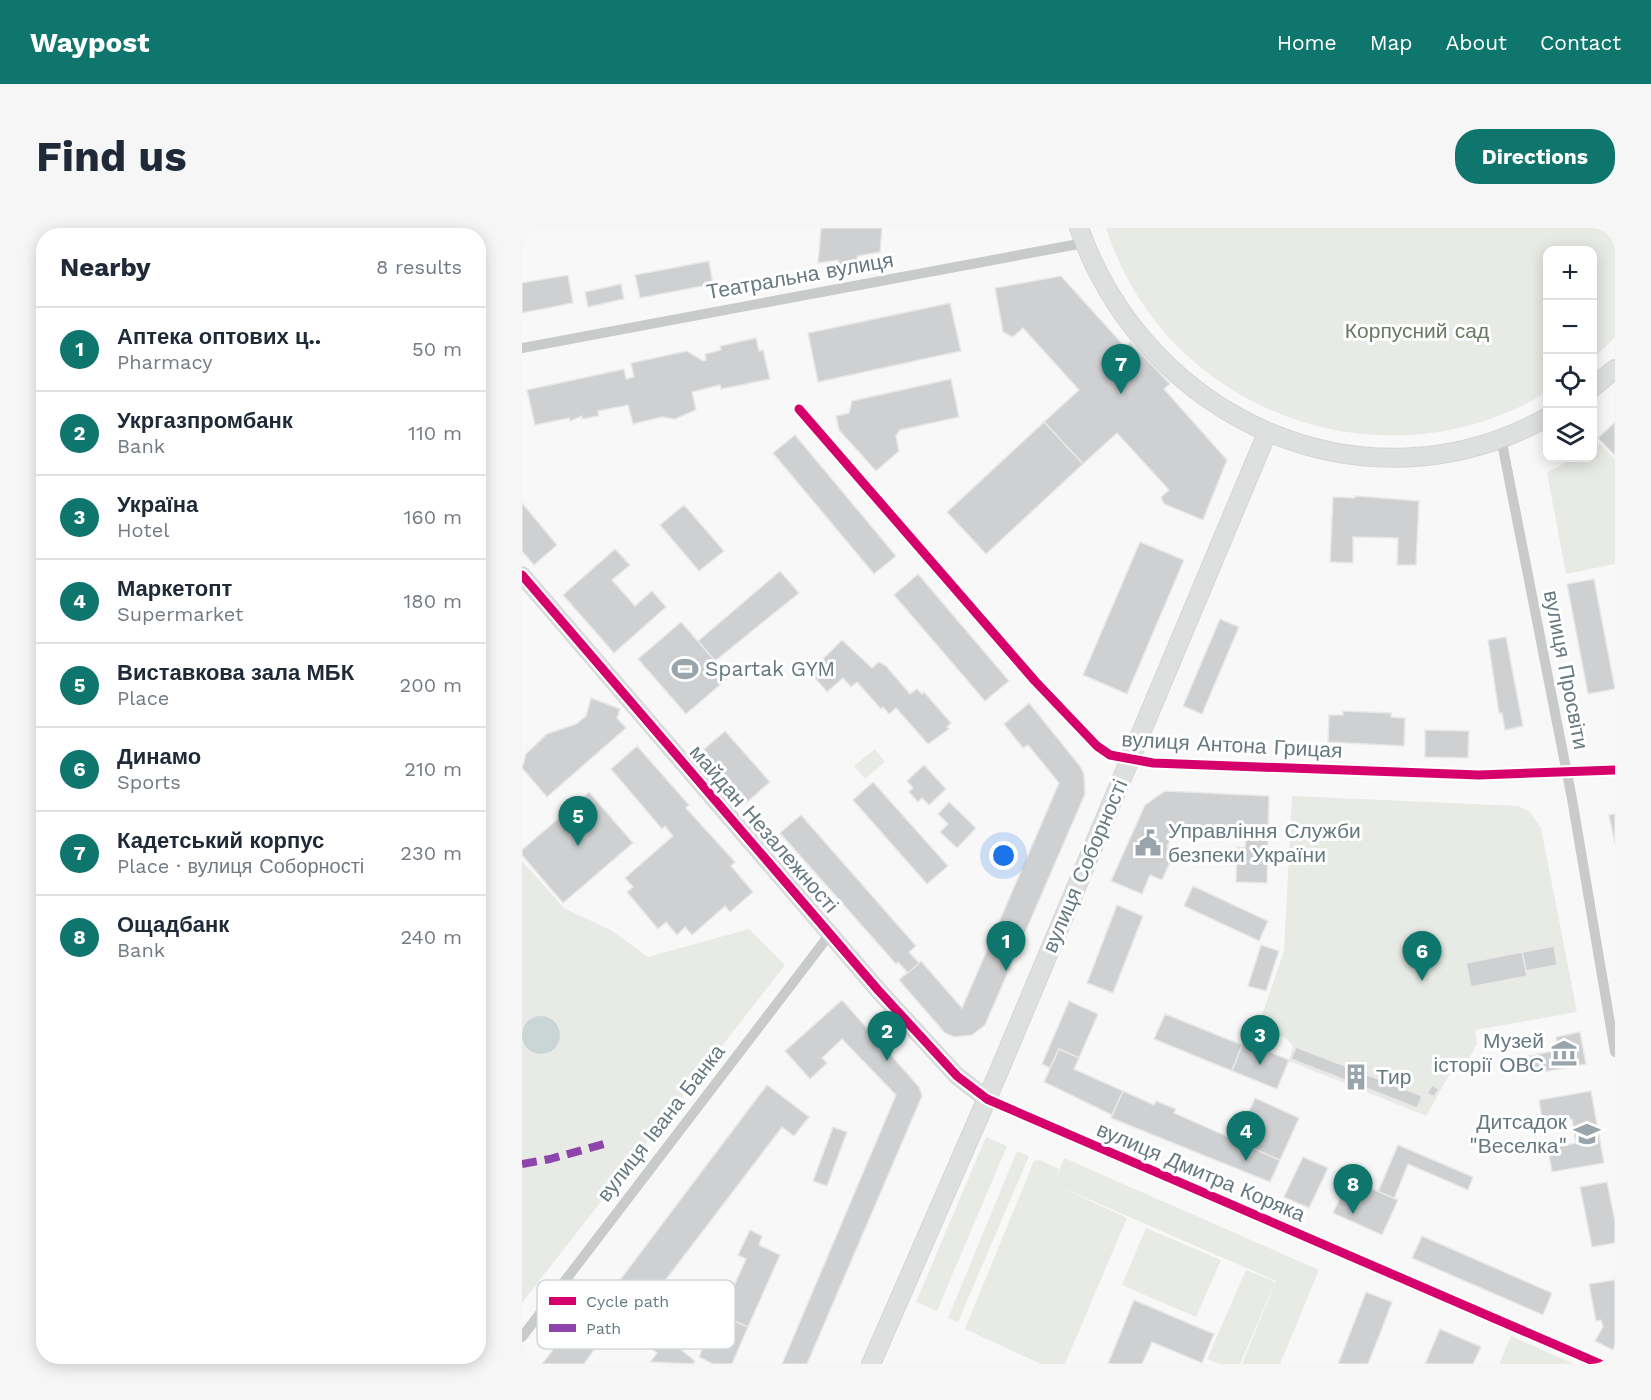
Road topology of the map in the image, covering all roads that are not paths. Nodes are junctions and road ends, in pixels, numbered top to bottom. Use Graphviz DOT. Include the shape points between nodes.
graph roads {
  1 [pos="1082,236"];
  2 [pos="522,348"];
  3 [pos="1615,369"];
  4 [pos="1597,385"];
  5 [pos="799,409"];
  6 [pos="1543,419"];
  7 [pos="1268,433"];
  8 [pos="1501,438"];
  9 [pos="522,575"];
  10 [pos="1130,760"];
  11 [pos="1615,770"];
  12 [pos="1566,772"];
  13 [pos="830,934"];
  14 [pos="1615,1052"];
  15 [pos="987,1099"];
  16 [pos="566,1280"];
  17 [pos="537,1317"];
  18 [pos="522,1337"];
  19 [pos="871,1364"];
  20 [pos="1600,1364"];
  1 -- 2 [label="street, Театральна вулиця"];
  1 -- 7 [label="main road" via="1119,311 1153,354 1214,405"];
  3 -- 4 [label="main road"];
  5 -- 10 [label="street, вулиця Антона Грицая" via="1035,681 1097,746 1110,755"];
  6 -- 8 [label="main road"];
  7 -- 8 [label="main road" via="1324,450 1388,457 1446,453"];
  7 -- 10 [label="main road, вулиця Соборності"];
  8 -- 12 [label="street, вулиця Просвіти"];
  9 -- 13 [label="street, майдан Незалежності"];
  10 -- 12 [label="street, вулиця Антона Грицая" via="1479,775"];
  10 -- 15 [label="main road, вулиця Соборності"];
  11 -- 12 [label="street, вулиця Антона Грицая"];
  12 -- 14 [label="street, вулиця Просвіти"];
  13 -- 15 [label="street, майдан Незалежності" via="957,1076"];
  13 -- 16 [label="street, вулиця Івана Банка"];
  15 -- 19 [label="main road, вулиця Соборності"];
  15 -- 20 [label="street, вулиця Дмитра Коряка"];
  17 -- 18 [label="street, вулиця Івана Банка"];
}
